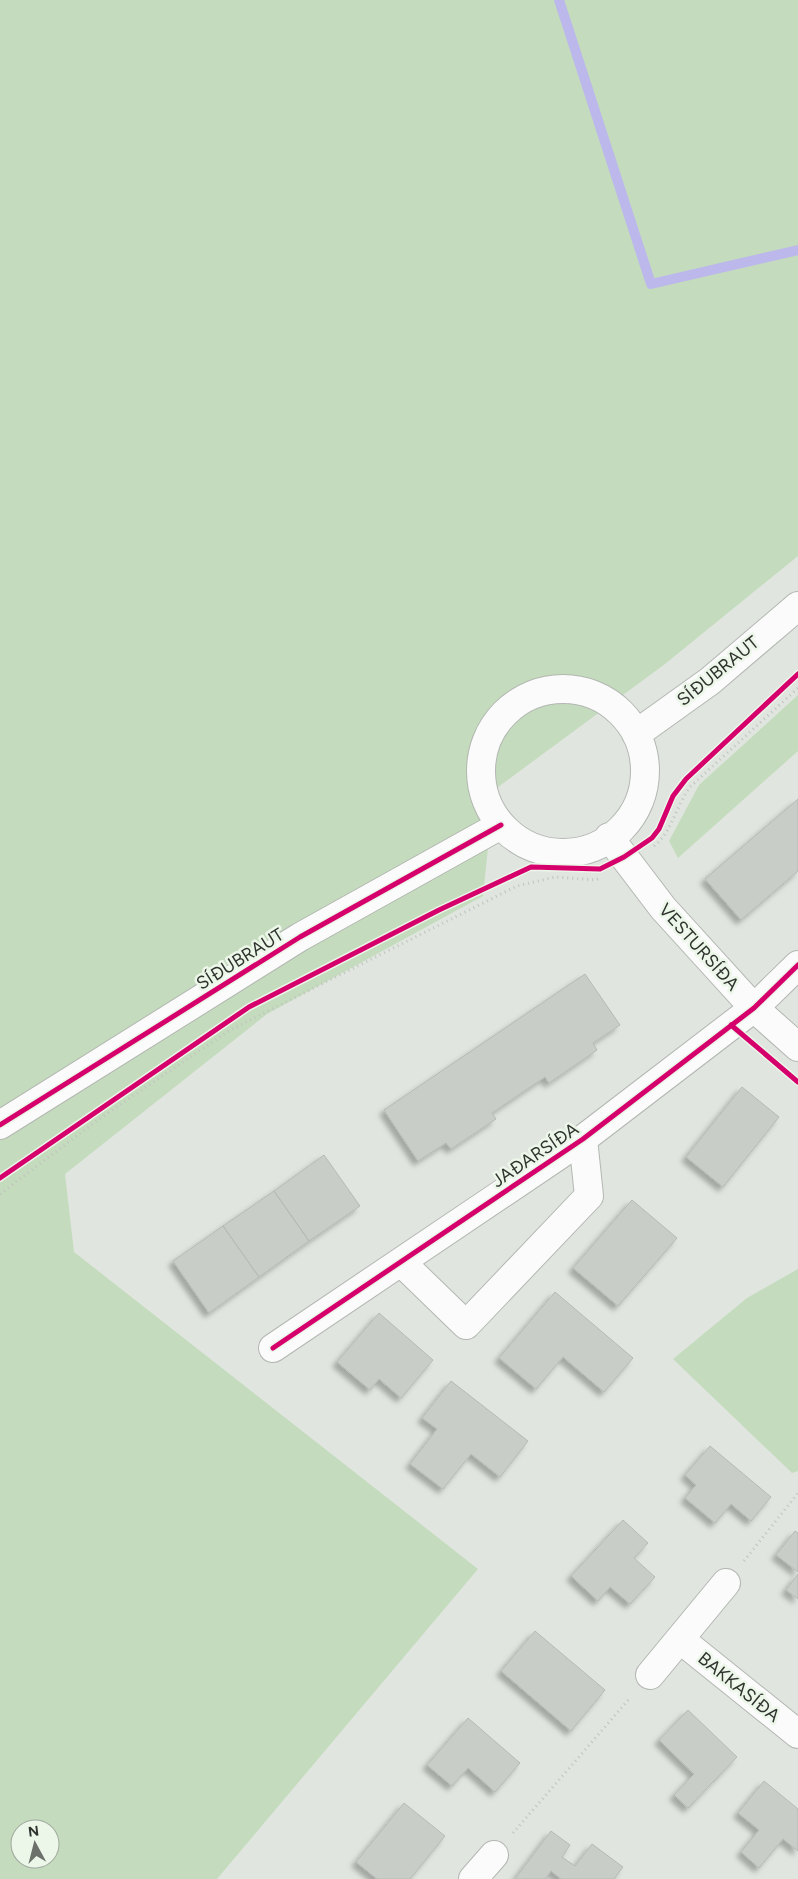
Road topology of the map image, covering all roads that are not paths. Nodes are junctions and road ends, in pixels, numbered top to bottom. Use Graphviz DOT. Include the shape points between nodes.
graph roads {
  1 [pos="798,606"];
  2 [pos="636,734"];
  3 [pos="501,825"];
  4 [pos="609,837"];
  5 [pos="798,965"];
  6 [pos="754,1008"];
  7 [pos="798,1047"];
  8 [pos="0,1125"];
  9 [pos="583,1139"];
  10 [pos="400,1262"];
  11 [pos="273,1348"];
  12 [pos="726,1583"];
  13 [pos="681,1640"];
  14 [pos="650,1675"];
  15 [pos="798,1734"];
  16 [pos="494,1855"];
  17 [pos="473,1879"];
  1 -- 2 [label="street, SÍÐUBRAUT" via="710,681"];
  2 -- 3 [label="street" via="621,713 601,698 577,689 552,689 527,696 506,710 490,730 482,754 481,780 485,796"];
  2 -- 4 [label="street" via="643,754 645,775 640,796 631,816"];
  3 -- 4 [label="street" via="517,839 537,849 558,852 579,851"];
  3 -- 8 [label="street, SÍÐUBRAUT" via="300,937"];
  4 -- 6 [label="street, VESTURSÍÐA" via="663,908"];
  5 -- 6 [label="street, JAÐARSÍÐA"];
  6 -- 7 [label="street, VESTURSÍÐA"];
  6 -- 9 [label="street, JAÐARSÍÐA"];
  9 -- 10 [label="street, JAÐARSÍÐA"];
  9 -- 10 [label="street, JAÐARSÍÐA" via="589,1196 466,1325"];
  10 -- 11 [label="street, JAÐARSÍÐA"];
  12 -- 13 [label="street, BAKKASÍÐA"];
  13 -- 14 [label="street, BAKKASÍÐA"];
  13 -- 15 [label="street, BAKKASÍÐA"];
  16 -- 17 [label="street"];
}
